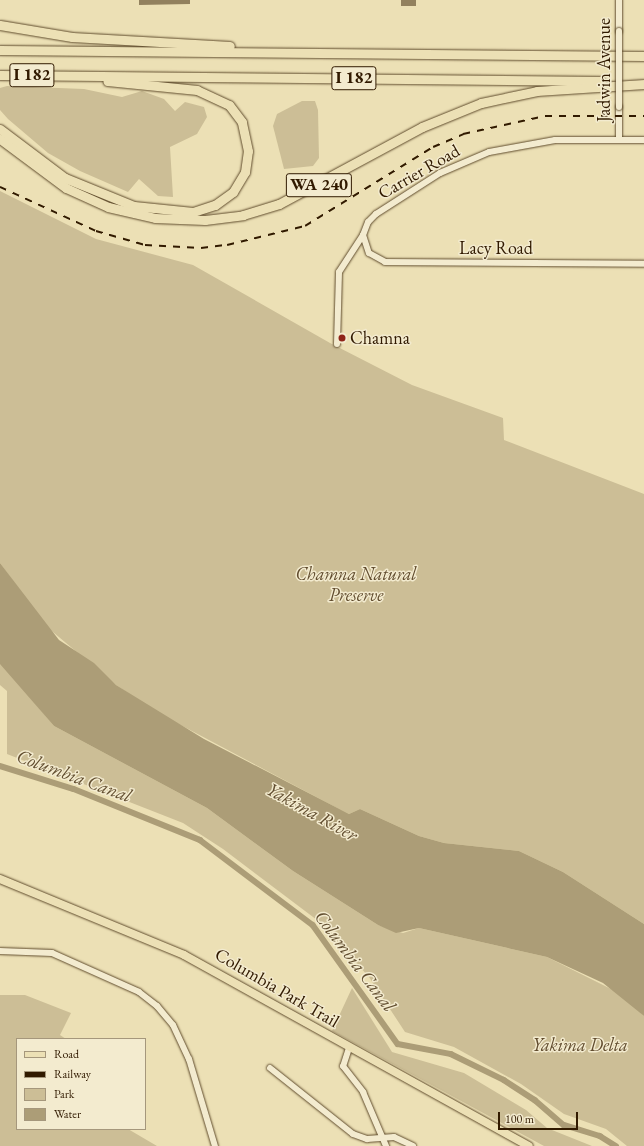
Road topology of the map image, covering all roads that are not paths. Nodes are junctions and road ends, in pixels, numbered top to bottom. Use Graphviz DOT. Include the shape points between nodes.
graph roads {
  1 [pos="619,0"];
  2 [pos="0,25"];
  3 [pos="0,50"];
  4 [pos="325,52"];
  5 [pos="644,56"];
  6 [pos="0,75"];
  7 [pos="64,76"];
  8 [pos="644,84"];
  9 [pos="0,129"];
  10 [pos="0,139"];
  11 [pos="619,140"];
  12 [pos="644,140"];
  13 [pos="363,235"];
  14 [pos="644,264"];
  15 [pos="337,344"];
  16 [pos="0,879"];
  17 [pos="0,950"];
  18 [pos="349,1048"];
  19 [pos="270,1068"];
  20 [pos="383,1136"];
  21 [pos="215,1146"];
  22 [pos="386,1146"];
  23 [pos="414,1146"];
  24 [pos="529,1146"];
  1 -- 11 [label="street, Jadwin Avenue, bridge"];
  2 -- 4 [label="highway" via="72,37"];
  3 -- 4 [label="highway, I 182"];
  4 -- 5 [label="highway, I 182"];
  6 -- 7 [label="highway, I 182"];
  7 -- 8 [label="highway, I 182" via="588,80"];
  7 -- 9 [label="highway" via="192,89 220,98 237,114 245,131 247,160 240,182 224,200 204,210 182,213 139,208 108,199 65,178"];
  8 -- 10 [label="highway, WA 240" via="537,91 481,103 422,127 279,204 243,215 205,220 150,217 101,204 52,179"];
  11 -- 12 [label="street, Carrier Road"];
  11 -- 13 [label="street, Carrier Road" via="542,141 479,155 440,173 376,214 368,222"];
  13 -- 14 [label="street, Lacy Road" via="369,253 385,262"];
  13 -- 15 [label="street, Carrier Road" via="338,272"];
  16 -- 18 [label="main road, Columbia Park Trail" via="184,955"];
  17 -- 21 [label="street" via="52,953 139,992 157,1006 173,1025 189,1059"];
  18 -- 20 [label="street" via="343,1066 363,1092"];
  18 -- 24 [label="main road, Columbia Park Trail"];
  19 -- 20 [label="street" via="353,1134 367,1139"];
  20 -- 22 [label="street"];
  20 -- 23 [label="street" via="400,1138"];
}
